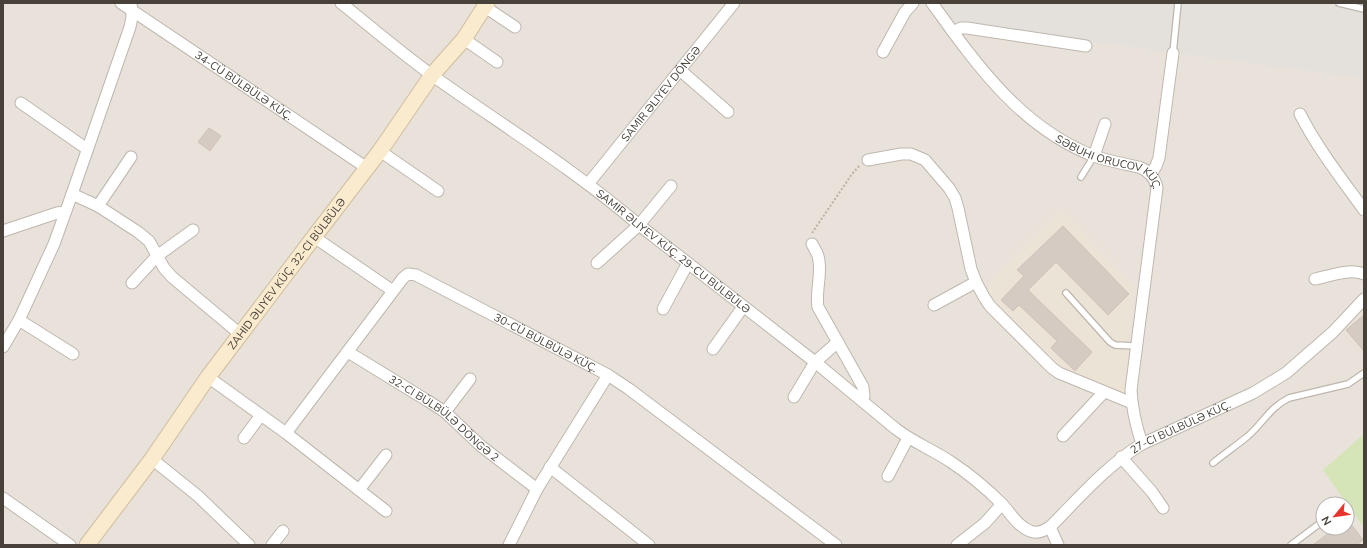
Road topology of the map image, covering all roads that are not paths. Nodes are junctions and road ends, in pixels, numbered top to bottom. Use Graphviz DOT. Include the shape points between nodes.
graph roads {
  1 [pos="121,3"];
  2 [pos="341,3"];
  3 [pos="734,3"];
  4 [pos="913,3"];
  5 [pos="932,3"];
  6 [pos="1178,3"];
  7 [pos="1339,3"];
  8 [pos="486,5"];
  9 [pos="132,6"];
  10 [pos="1364,9"];
  11 [pos="515,27"];
  12 [pos="953,32"];
  13 [pos="464,39"];
  14 [pos="1086,46"];
  15 [pos="883,52"];
  16 [pos="1173,53"];
  17 [pos="497,62"];
  18 [pos="680,70"];
  19 [pos="432,75"];
  20 [pos="21,103"];
  21 [pos="728,112"];
  22 [pos="1300,114"];
  23 [pos="1105,124"];
  24 [pos="87,149"];
  25 [pos="380,151"];
  26 [pos="1094,156"];
  27 [pos="131,157"];
  28 [pos="868,160"];
  29 [pos="367,168"];
  30 [pos="1151,174"];
  31 [pos="1081,177"];
  32 [pos="588,184"];
  33 [pos="672,186"];
  34 [pos="438,192"];
  35 [pos="72,194"];
  36 [pos="98,206"];
  37 [pos="1364,210"];
  38 [pos="65,212"];
  39 [pos="639,225"];
  40 [pos="193,230"];
  41 [pos="3,231"];
  42 [pos="314,237"];
  43 [pos="812,244"];
  44 [pos="157,256"];
  45 [pos="598,263"];
  46 [pos="688,263"];
  47 [pos="1364,274"];
  48 [pos="1315,279"];
  49 [pos="976,282"];
  50 [pos="132,283"];
  51 [pos="393,291"];
  52 [pos="1066,293"];
  53 [pos="1364,299"];
  54 [pos="934,305"];
  55 [pos="744,307"];
  56 [pos="663,309"];
  57 [pos="18,320"];
  58 [pos="240,334"];
  59 [pos="838,342"];
  60 [pos="1136,346"];
  61 [pos="3,347"];
  62 [pos="713,349"];
  63 [pos="348,352"];
  64 [pos="73,354"];
  65 [pos="815,362"];
  66 [pos="1364,373"];
  67 [pos="608,375"];
  68 [pos="208,377"];
  69 [pos="470,379"];
  70 [pos="1104,392"];
  71 [pos="794,397"];
  72 [pos="860,398"];
  73 [pos="1132,403"];
  74 [pos="445,412"];
  75 [pos="261,415"];
  76 [pos="286,433"];
  77 [pos="1063,436"];
  78 [pos="244,438"];
  79 [pos="908,438"];
  80 [pos="1142,444"];
  81 [pos="386,455"];
  82 [pos="1121,457"];
  83 [pos="152,459"];
  84 [pos="1213,463"];
  85 [pos="550,468"];
  86 [pos="888,476"];
  87 [pos="537,489"];
  88 [pos="359,490"];
  89 [pos="3,498"];
  90 [pos="1002,504"];
  91 [pos="1163,508"];
  92 [pos="386,511"];
  93 [pos="1050,527"];
  94 [pos="1315,528"];
  95 [pos="283,531"];
  96 [pos="70,545"];
  97 [pos="87,545"];
  98 [pos="249,545"];
  99 [pos="272,545"];
  100 [pos="509,545"];
  101 [pos="649,545"];
  102 [pos="836,545"];
  103 [pos="957,545"];
  104 [pos="1058,545"];
  105 [pos="1291,545"];
  1 -- 9 [label="street, 34-CÜ BÜLBÜLƏ KÜÇ."];
  2 -- 19 [label="street, SAMIR ƏLIYEV KÜÇ. 29-CU BÜLBÜLƏ"];
  3 -- 18 [label="street, SAMIR ƏLIYEV DÖNGƏ"];
  4 -- 15 [label="street" via="905,12"];
  5 -- 12 [label="street, SƏBUHI ORUCOV KÜÇ."];
  6 -- 16 [label="lane"];
  7 -- 10 [label="lane"];
  8 -- 11 [label="street"];
  8 -- 13 [label="street, ZAHID ƏLIYEV KÜÇ. 32-CI BÜLBÜLƏ"];
  9 -- 24 [label="street" via="130,27"];
  9 -- 29 [label="street, 34-CÜ BÜLBÜLƏ KÜÇ."];
  12 -- 14 [label="street" via="967,28"];
  12 -- 26 [label="street, SƏBUHI ORUCOV KÜÇ." via="978,65 1018,108 1055,137"];
  13 -- 17 [label="street"];
  13 -- 19 [label="street, ZAHID ƏLIYEV KÜÇ. 32-CI BÜLBÜLƏ"];
  16 -- 30 [label="street" via="1159,158"];
  18 -- 21 [label="street"];
  18 -- 32 [label="street, SAMIR ƏLIYEV DÖNGƏ"];
  19 -- 25 [label="street, ZAHID ƏLIYEV KÜÇ. 32-CI BÜLBÜLƏ"];
  19 -- 32 [label="street, SAMIR ƏLIYEV KÜÇ. 29-CU BÜLBÜLƏ"];
  20 -- 24 [label="street"];
  22 -- 37 [label="street" via="1311,136"];
  23 -- 26 [label="street"];
  24 -- 35 [label="street"];
  25 -- 29 [label="street, ZAHID ƏLIYEV KÜÇ. 32-CI BÜLBÜLƏ"];
  25 -- 34 [label="street"];
  26 -- 30 [label="street, SƏBUHI ORUCOV KÜÇ." via="1139,167"];
  26 -- 31 [label="lane"];
  27 -- 36 [label="street"];
  28 -- 49 [label="street" via="911,154 925,160 949,188 954,198"];
  29 -- 42 [label="street, ZAHID ƏLIYEV KÜÇ. 32-CI BÜLBÜLƏ"];
  30 -- 60 [label="street, SƏBUHI ORUCOV KÜÇ." via="1157,188"];
  32 -- 39 [label="street, SAMIR ƏLIYEV KÜÇ. 29-CU BÜLBÜLƏ"];
  33 -- 39 [label="street"];
  35 -- 36 [label="street"];
  35 -- 38 [label="street"];
  36 -- 44 [label="street" via="149,241"];
  38 -- 41 [label="street"];
  38 -- 57 [label="street" via="54,244"];
  39 -- 45 [label="street"];
  39 -- 46 [label="street, SAMIR ƏLIYEV KÜÇ. 29-CU BÜLBÜLƏ"];
  40 -- 44 [label="street"];
  42 -- 51 [label="street"];
  42 -- 58 [label="street, ZAHID ƏLIYEV KÜÇ. 32-CI BÜLBÜLƏ"];
  43 -- 59 [label="street" via="818,256 820,274 816,297 818,307"];
  44 -- 50 [label="street"];
  44 -- 58 [label="street" via="172,277"];
  46 -- 55 [label="street, SAMIR ƏLIYEV KÜÇ. 29-CU BÜLBÜLƏ"];
  46 -- 56 [label="street"];
  47 -- 48 [label="street" via="1358,271 1346,272"];
  49 -- 54 [label="street"];
  49 -- 70 [label="street" via="990,306 1052,368"];
  51 -- 63 [label="street, 30-CÜ BÜLBÜLƏ KÜÇ."];
  51 -- 67 [label="street, 30-CÜ BÜLBÜLƏ KÜÇ." via="402,278 408,274 416,275"];
  52 -- 60 [label="lane" via="1110,342 1115,345"];
  53 -- 80 [label="street, 27-CI BÜLBÜLƏ KÜÇ." via="1334,332 1286,373 1253,392"];
  55 -- 62 [label="street"];
  55 -- 65 [label="street, SAMIR ƏLIYEV KÜÇ. 29-CU BÜLBÜLƏ"];
  57 -- 61 [label="street"];
  57 -- 64 [label="street"];
  58 -- 68 [label="street, ZAHID ƏLIYEV KÜÇ. 32-CI BÜLBÜLƏ"];
  59 -- 65 [label="street"];
  59 -- 72 [label="street" via="862,387 864,396"];
  60 -- 73 [label="street, SƏBUHI ORUCOV KÜÇ."];
  63 -- 74 [label="street, 32-CI BÜLBÜLƏ DÖNGƏ 2"];
  63 -- 76 [label="street, 30-CÜ BÜLBÜLƏ KÜÇ."];
  65 -- 71 [label="street"];
  65 -- 72 [label="street, SAMIR ƏLIYEV KÜÇ. 29-CU BÜLBÜLƏ"];
  66 -- 84 [label="lane" via="1348,384 1281,402 1265,415 1248,436"];
  67 -- 85 [label="street"];
  67 -- 102 [label="street, 30-CÜ BÜLBÜLƏ KÜÇ."];
  68 -- 75 [label="street"];
  68 -- 83 [label="street, ZAHID ƏLIYEV KÜÇ. 32-CI BÜLBÜLƏ"];
  69 -- 74 [label="street"];
  70 -- 73 [label="street"];
  70 -- 77 [label="street"];
  72 -- 79 [label="street, SAMIR ƏLIYEV KÜÇ. 29-CU BÜLBÜLƏ"];
  73 -- 80 [label="street, SƏBUHI ORUCOV KÜÇ."];
  74 -- 87 [label="street, 32-CI BÜLBÜLƏ DÖNGƏ 2" via="481,446"];
  75 -- 76 [label="street"];
  75 -- 78 [label="street"];
  76 -- 88 [label="street"];
  79 -- 86 [label="street"];
  79 -- 90 [label="street, SAMIR ƏLIYEV KÜÇ. 29-CU BÜLBÜLƏ" via="956,466"];
  80 -- 82 [label="street, 27-CI BÜLBÜLƏ KÜÇ."];
  81 -- 88 [label="street"];
  82 -- 91 [label="street"];
  82 -- 93 [label="street, 27-CI BÜLBÜLƏ KÜÇ."];
  83 -- 97 [label="street, ZAHID ƏLIYEV KÜÇ. 32-CI BÜLBÜLƏ"];
  83 -- 98 [label="street" via="198,496"];
  85 -- 87 [label="street"];
  85 -- 101 [label="street"];
  87 -- 100 [label="street"];
  88 -- 92 [label="street"];
  89 -- 96 [label="street"];
  90 -- 93 [label="street" via="1018,523 1030,531 1043,531"];
  90 -- 103 [label="street"];
  93 -- 104 [label="street"];
  94 -- 105 [label="lane"];
  95 -- 99 [label="street"];
}
